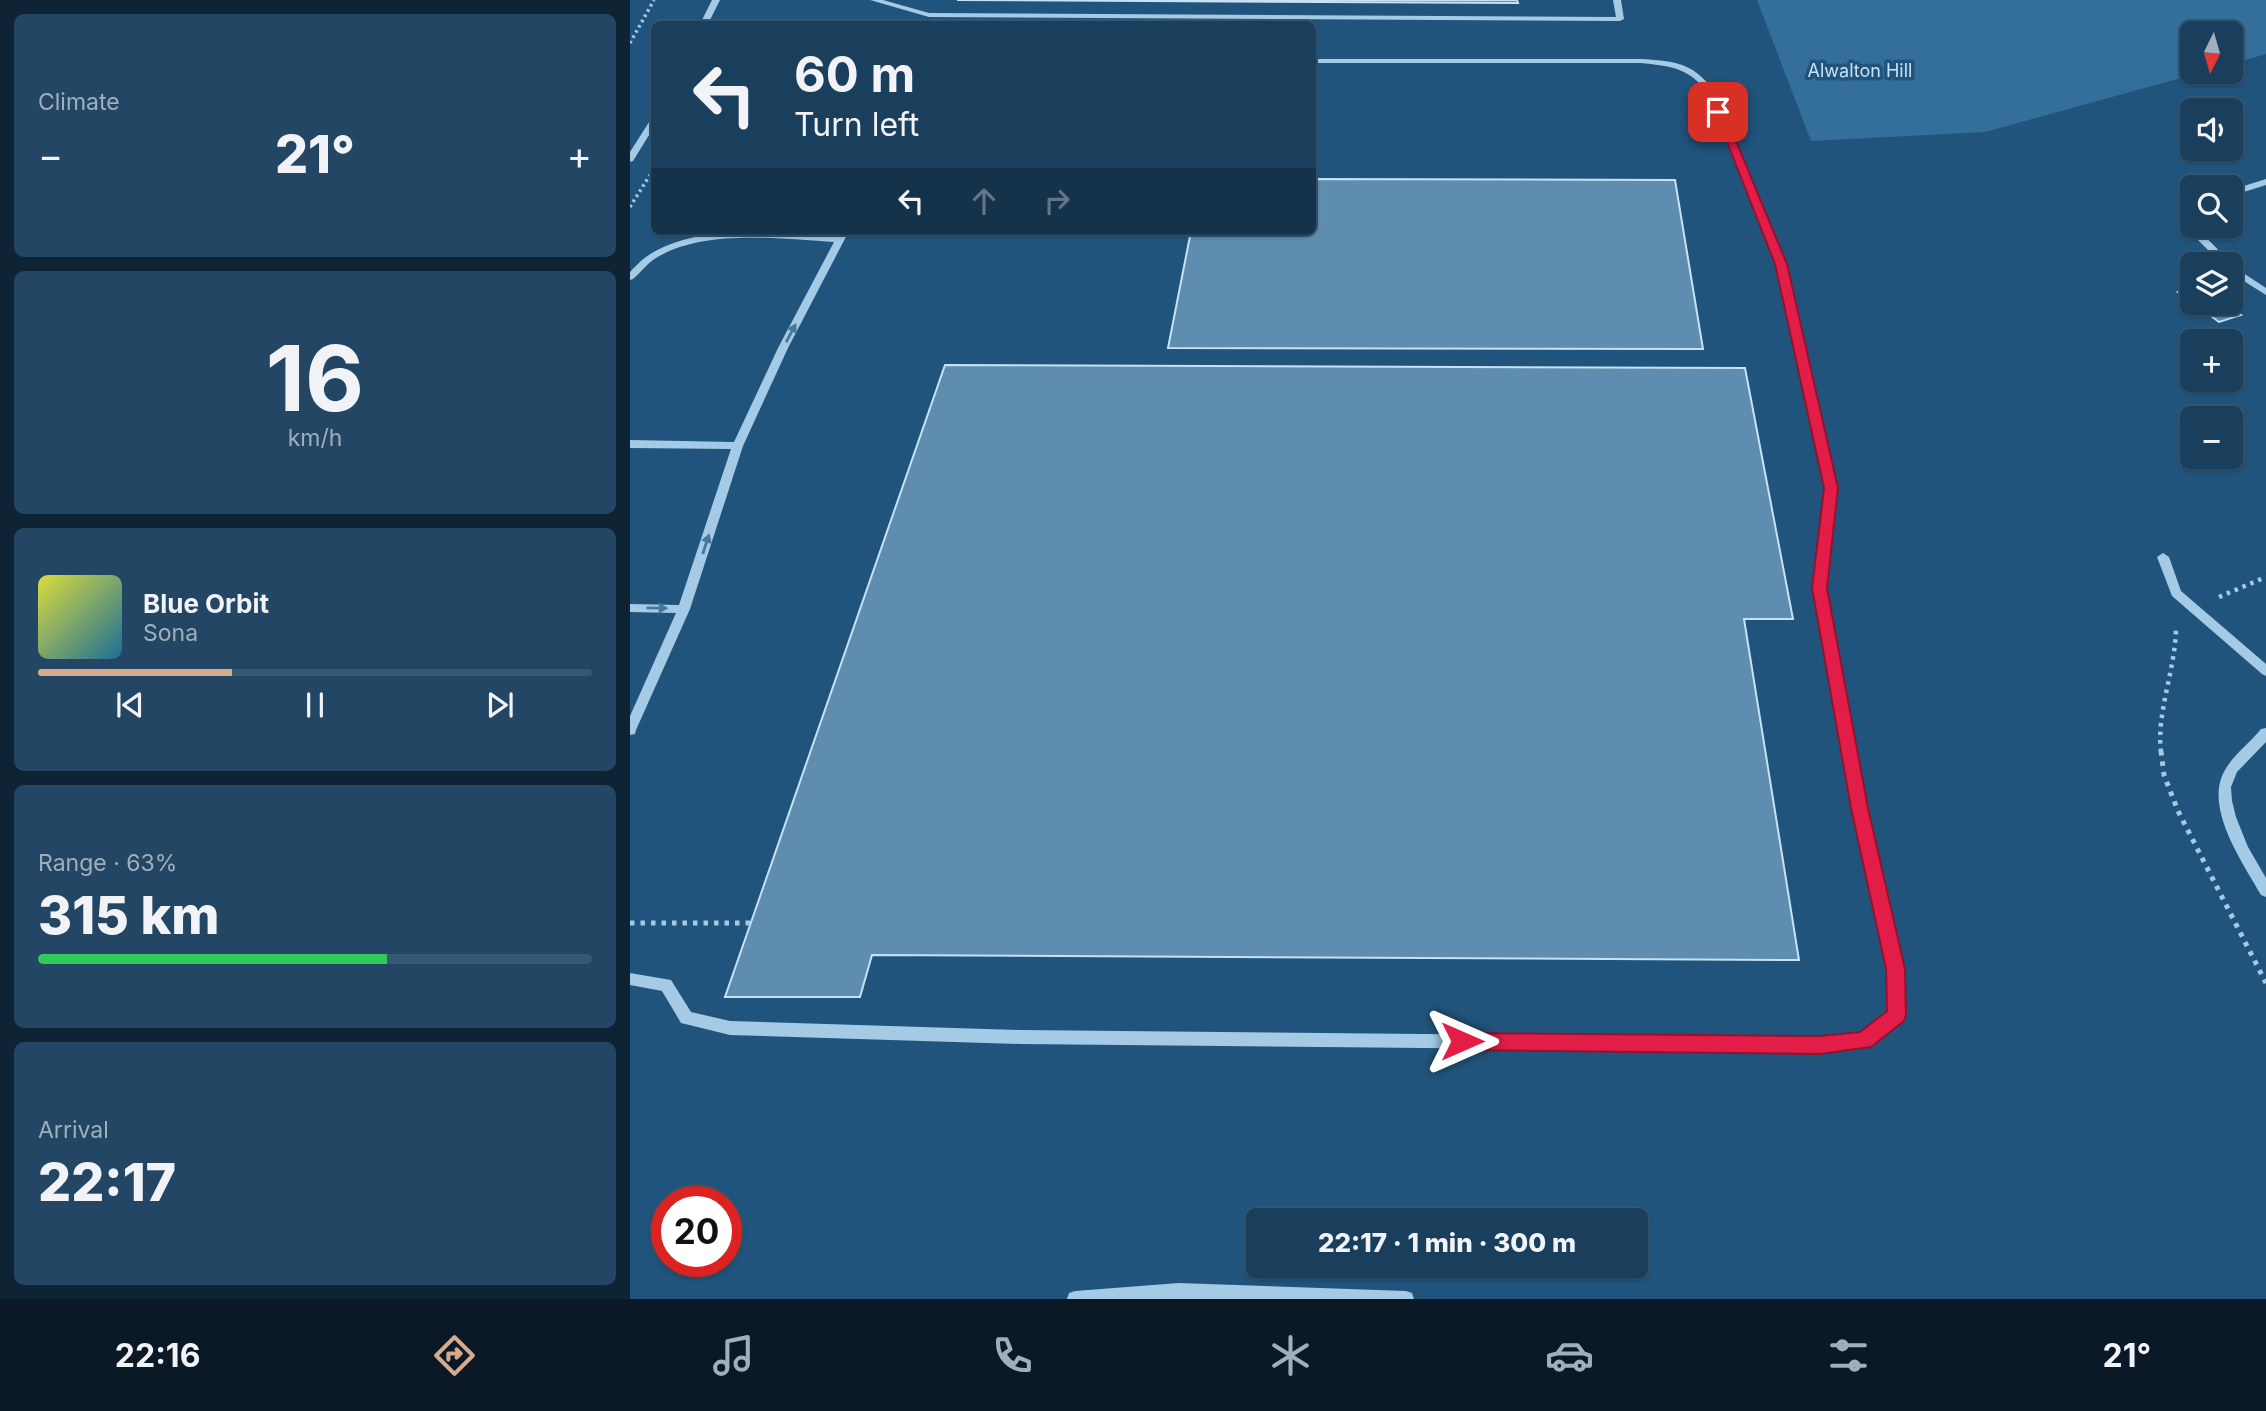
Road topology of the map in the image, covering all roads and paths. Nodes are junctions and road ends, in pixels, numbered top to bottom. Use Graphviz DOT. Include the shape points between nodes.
graph roads {
  1 [pos="654,0"];
  2 [pos="716,0"];
  3 [pos="874,0"];
  4 [pos="1617,0"];
  5 [pos="706,21"];
  6 [pos="630,43"];
  7 [pos="1316,61"];
  8 [pos="651,126"];
  9 [pos="630,159"];
  10 [pos="651,172"];
  11 [pos="2266,182"];
  12 [pos="2243,189"];
  13 [pos="630,207"];
  14 [pos="842,235"];
  15 [pos="2201,238"];
  16 [pos="2215,252"];
  17 [pos="2243,276"];
  18 [pos="630,277"];
  19 [pos="2266,292"];
  20 [pos="630,444"];
  21 [pos="738,446"];
  22 [pos="2162,557"];
  23 [pos="2266,577"];
  24 [pos="2192,607"];
  25 [pos="630,608"];
  26 [pos="684,608"];
  27 [pos="2266,671"];
  28 [pos="630,730"];
  29 [pos="2266,733"];
  30 [pos="2266,891"];
  31 [pos="630,923"];
  32 [pos="751,923"];
  33 [pos="630,979"];
  34 [pos="2266,983"];
  35 [pos="1301,1297"];
  36 [pos="1377,1298"];
  37 [pos="1076,1299"];
  38 [pos="1405,1299"];
  1 -- 6 [label="path"];
  2 -- 5 [label="street"];
  3 -- 4 [label="street" via="929,15 1620,19"];
  7 -- 33 [label="street" via="1641,61 1675,64 1699,74 1709,90 1781,264 1831,488 1820,588 1859,808 1895,969 1897,1015 1864,1041 1820,1045 1008,1036 730,1028 686,1018 666,985"];
  8 -- 9 [label="street"];
  10 -- 13 [label="path"];
  11 -- 12 [label="street"];
  14 -- 18 [label="street" via="700,241 652,257"];
  21 -- 14 [label="street, one-way"];
  15 -- 16 [label="street"];
  17 -- 19 [label="street"];
  20 -- 21 [label="street"];
  26 -- 21 [label="street, one-way"];
  22 -- 24 [label="street" via="2176,593"];
  23 -- 24 [label="path"];
  24 -- 27 [label="street"];
  24 -- 34 [label="path" via="2168,617 2176,626 2176,654 2160,738 2164,775"];
  25 -- 26 [label="street, one-way"];
  26 -- 28 [label="street"];
  29 -- 30 [label="street" via="2228,775 2223,799"];
  31 -- 32 [label="path"];
  35 -- 36 [label="street"];
  35 -- 37 [label="street" via="1179,1291"];
  36 -- 38 [label="street"];
}
